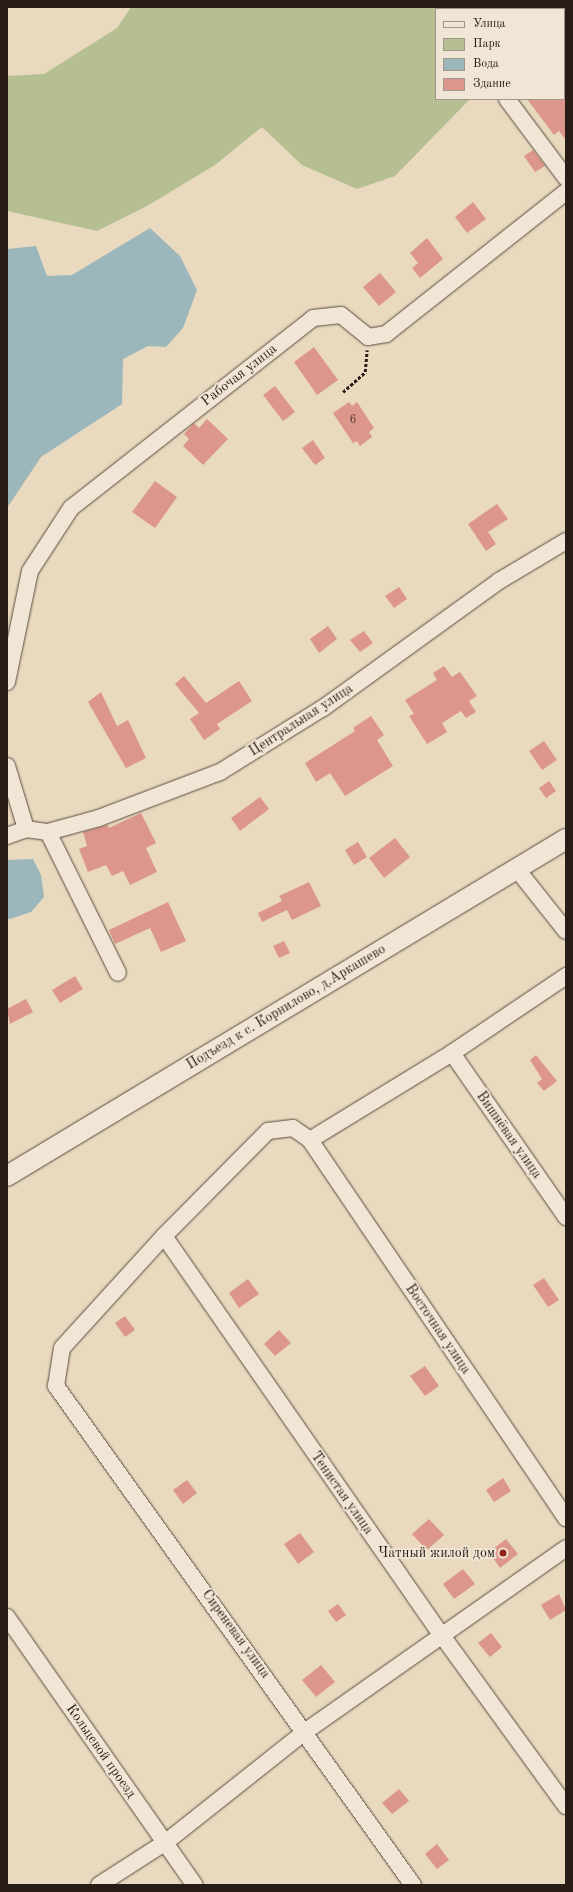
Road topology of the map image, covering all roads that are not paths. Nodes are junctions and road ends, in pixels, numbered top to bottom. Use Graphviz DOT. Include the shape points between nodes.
graph roads {
  1 [pos="508,100"];
  2 [pos="566,178"];
  3 [pos="566,192"];
  4 [pos="566,541"];
  5 [pos="7,682"];
  6 [pos="7,766"];
  7 [pos="26,829"];
  8 [pos="48,832"];
  9 [pos="7,836"];
  10 [pos="566,839"];
  11 [pos="516,868"];
  12 [pos="566,931"];
  13 [pos="118,973"];
  14 [pos="566,976"];
  15 [pos="452,1053"];
  16 [pos="310,1140"];
  17 [pos="7,1176"];
  18 [pos="566,1217"];
  19 [pos="164,1236"];
  20 [pos="566,1518"];
  21 [pos="566,1548"];
  22 [pos="7,1617"];
  23 [pos="443,1637"];
  24 [pos="306,1731"];
  25 [pos="566,1806"];
  26 [pos="166,1842"];
  27 [pos="99,1885"];
  28 [pos="196,1885"];
  29 [pos="413,1885"];
  1 -- 2 [label="street"];
  3 -- 5 [label="street, Рабочая улица" via="386,334 368,337 342,315 313,318 71,508 30,572"];
  4 -- 8 [label="street, Центральная улица" via="499,581 323,708 220,772 99,818"];
  6 -- 7 [label="street"];
  7 -- 8 [label="street, Центральная улица"];
  7 -- 9 [label="street, Центральная улица"];
  8 -- 13 [label="street"];
  10 -- 11 [label="street, Подъезд к с. Корнилово, д.Аркашево"];
  11 -- 12 [label="street"];
  11 -- 17 [label="street, Подъезд к с. Корнилово, д.Аркашево"];
  14 -- 15 [label="street"];
  15 -- 16 [label="street"];
  15 -- 18 [label="street, Вишнёвая улица"];
  16 -- 19 [label="street" via="292,1128 268,1131"];
  16 -- 20 [label="street, Восточная улица"];
  19 -- 23 [label="street, Тенистая улица"];
  19 -- 24 [label="street, Сиреневая улица" via="62,1348 56,1386"];
  21 -- 23 [label="street"];
  22 -- 26 [label="street, Кольцевой проезд"];
  23 -- 24 [label="street"];
  23 -- 25 [label="street, Тенистая улица"];
  24 -- 26 [label="street"];
  24 -- 29 [label="street, Сиреневая улица"];
  26 -- 27 [label="street"];
  26 -- 28 [label="street, Кольцевой проезд"];
}
